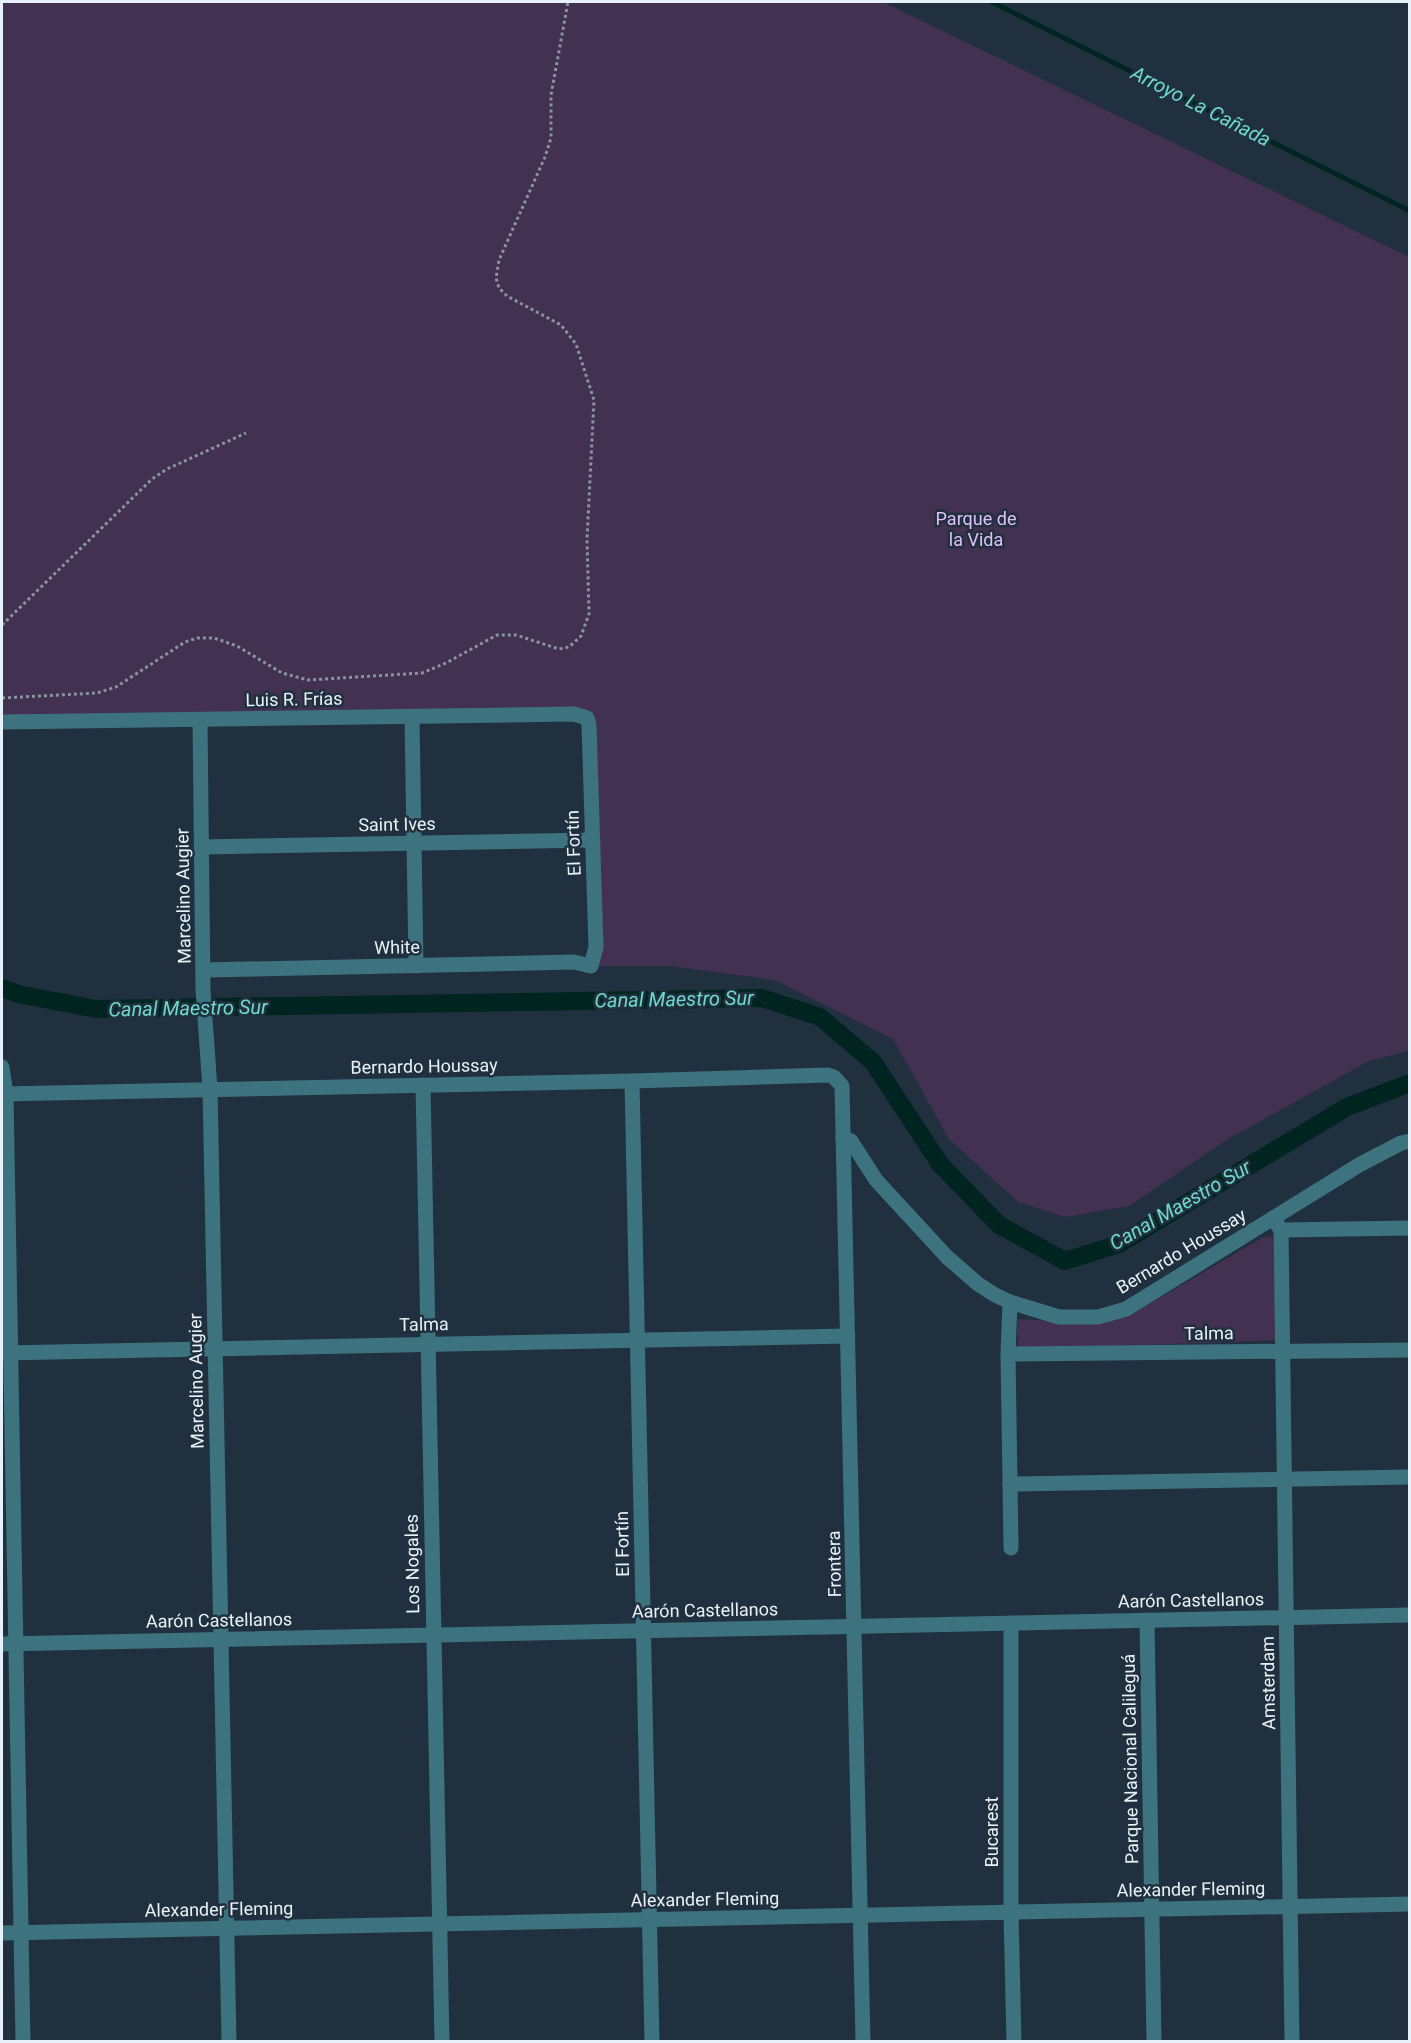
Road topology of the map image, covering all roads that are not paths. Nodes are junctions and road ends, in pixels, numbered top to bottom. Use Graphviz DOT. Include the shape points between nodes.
graph roads {
  1 [pos="412,717"];
  2 [pos="586,718"];
  3 [pos="200,720"];
  4 [pos="2,722"];
  5 [pos="592,840"];
  6 [pos="414,843"];
  7 [pos="202,847"];
  8 [pos="416,966"];
  9 [pos="591,966"];
  10 [pos="204,970"];
  11 [pos="2,1067"];
  12 [pos="632,1081"];
  13 [pos="423,1085"];
  14 [pos="842,1086"];
  15 [pos="210,1089"];
  16 [pos="4,1094"];
  17 [pos="843,1138"];
  18 [pos="1410,1141"];
  19 [pos="1277,1224"];
  20 [pos="1410,1228"];
  21 [pos="1010,1302"];
  22 [pos="848,1336"];
  23 [pos="637,1340"];
  24 [pos="427,1343"];
  25 [pos="215,1348"];
  26 [pos="1410,1350"];
  27 [pos="1283,1352"];
  28 [pos="6,1353"];
  29 [pos="1008,1354"];
  30 [pos="1410,1477"];
  31 [pos="1284,1479"];
  32 [pos="1010,1484"];
  33 [pos="1011,1548"];
  34 [pos="1410,1615"];
  35 [pos="1287,1617"];
  36 [pos="1147,1620"];
  37 [pos="1011,1623"];
  38 [pos="854,1626"];
  39 [pos="644,1630"];
  40 [pos="434,1635"];
  41 [pos="221,1639"];
  42 [pos="9,1643"];
  43 [pos="1410,1904"];
  44 [pos="1291,1906"];
  45 [pos="1152,1909"];
  46 [pos="1011,1912"];
  47 [pos="861,1916"];
  48 [pos="650,1920"];
  49 [pos="440,1924"];
  50 [pos="226,1928"];
  51 [pos="21,1932"];
  52 [pos="2,1933"];
  53 [pos="23,2042"];
  54 [pos="229,2042"];
  55 [pos="442,2042"];
  56 [pos="652,2042"];
  57 [pos="863,2042"];
  58 [pos="1014,2042"];
  59 [pos="1154,2042"];
  60 [pos="1292,2042"];
  1 -- 2 [label="street, Luis R. Frías" via="574,714"];
  1 -- 3 [label="street, Luis R. Frías"];
  1 -- 6 [label="street"];
  2 -- 5 [label="street, El Fortín"];
  3 -- 4 [label="street, Luis R. Frías"];
  3 -- 7 [label="street, Marcelino Augier"];
  5 -- 6 [label="street, Saint Ives"];
  5 -- 9 [label="street, El Fortín" via="596,947"];
  6 -- 7 [label="street, Saint Ives"];
  6 -- 8 [label="street"];
  7 -- 10 [label="street, Marcelino Augier"];
  8 -- 9 [label="street, White" via="574,962"];
  8 -- 10 [label="street, White"];
  10 -- 15 [label="street, Marcelino Augier"];
  11 -- 16 [label="street"];
  12 -- 13 [label="street, Bernardo Houssay"];
  12 -- 14 [label="street, Bernardo Houssay" via="828,1075"];
  12 -- 23 [label="street, El Fortín"];
  13 -- 15 [label="street, Bernardo Houssay"];
  13 -- 24 [label="street, Los Nogales"];
  14 -- 17 [label="street, Frontera"];
  15 -- 16 [label="street, Bernardo Houssay"];
  15 -- 25 [label="street, Marcelino Augier"];
  16 -- 28 [label="street"];
  17 -- 21 [label="street, Bernardo Houssay" via="851,1141 876,1180 947,1257 978,1284"];
  17 -- 22 [label="street, Frontera"];
  18 -- 19 [label="street, Bernardo Houssay" via="1359,1165"];
  19 -- 20 [label="street"];
  19 -- 21 [label="street, Bernardo Houssay" via="1111,1314 1059,1317"];
  19 -- 27 [label="street, Amsterdam"];
  21 -- 29 [label="street"];
  22 -- 23 [label="street, Talma"];
  22 -- 38 [label="street, Frontera"];
  23 -- 24 [label="street, Talma"];
  23 -- 39 [label="street, El Fortín"];
  24 -- 25 [label="street, Talma"];
  24 -- 40 [label="street, Los Nogales"];
  25 -- 28 [label="street, Talma"];
  25 -- 41 [label="street, Marcelino Augier"];
  26 -- 27 [label="street, Talma"];
  27 -- 29 [label="street, Talma"];
  27 -- 31 [label="street, Amsterdam"];
  28 -- 42 [label="street"];
  29 -- 32 [label="street"];
  30 -- 31 [label="street"];
  31 -- 32 [label="street"];
  31 -- 35 [label="street, Amsterdam"];
  32 -- 33 [label="street"];
  34 -- 35 [label="street, Aarón Castellanos"];
  35 -- 36 [label="street, Aarón Castellanos"];
  35 -- 44 [label="street, Amsterdam"];
  36 -- 37 [label="street, Aarón Castellanos"];
  36 -- 45 [label="street, Parque Nacional Calileguá"];
  37 -- 38 [label="street, Aarón Castellanos"];
  37 -- 46 [label="street, Bucarest"];
  38 -- 39 [label="street, Aarón Castellanos"];
  38 -- 47 [label="street, Frontera"];
  39 -- 40 [label="street, Aarón Castellanos"];
  39 -- 48 [label="street, El Fortín"];
  40 -- 41 [label="street, Aarón Castellanos"];
  40 -- 49 [label="street, Los Nogales"];
  41 -- 42 [label="street, Aarón Castellanos"];
  41 -- 50 [label="street, Marcelino Augier"];
  42 -- 51 [label="street"];
  43 -- 44 [label="street, Alexander Fleming"];
  44 -- 45 [label="street, Alexander Fleming"];
  44 -- 60 [label="street, Amsterdam"];
  45 -- 46 [label="street, Alexander Fleming"];
  45 -- 59 [label="street, Parque Nacional Calileguá"];
  46 -- 47 [label="street, Alexander Fleming"];
  46 -- 58 [label="street, Bucarest"];
  47 -- 48 [label="street, Alexander Fleming"];
  47 -- 57 [label="street, Frontera"];
  48 -- 49 [label="street, Alexander Fleming"];
  48 -- 56 [label="street, El Fortín"];
  49 -- 50 [label="street, Alexander Fleming"];
  49 -- 55 [label="street, Los Nogales"];
  50 -- 51 [label="street, Alexander Fleming"];
  50 -- 54 [label="street, Marcelino Augier"];
  51 -- 52 [label="street, Alexander Fleming"];
  51 -- 53 [label="street"];
}
